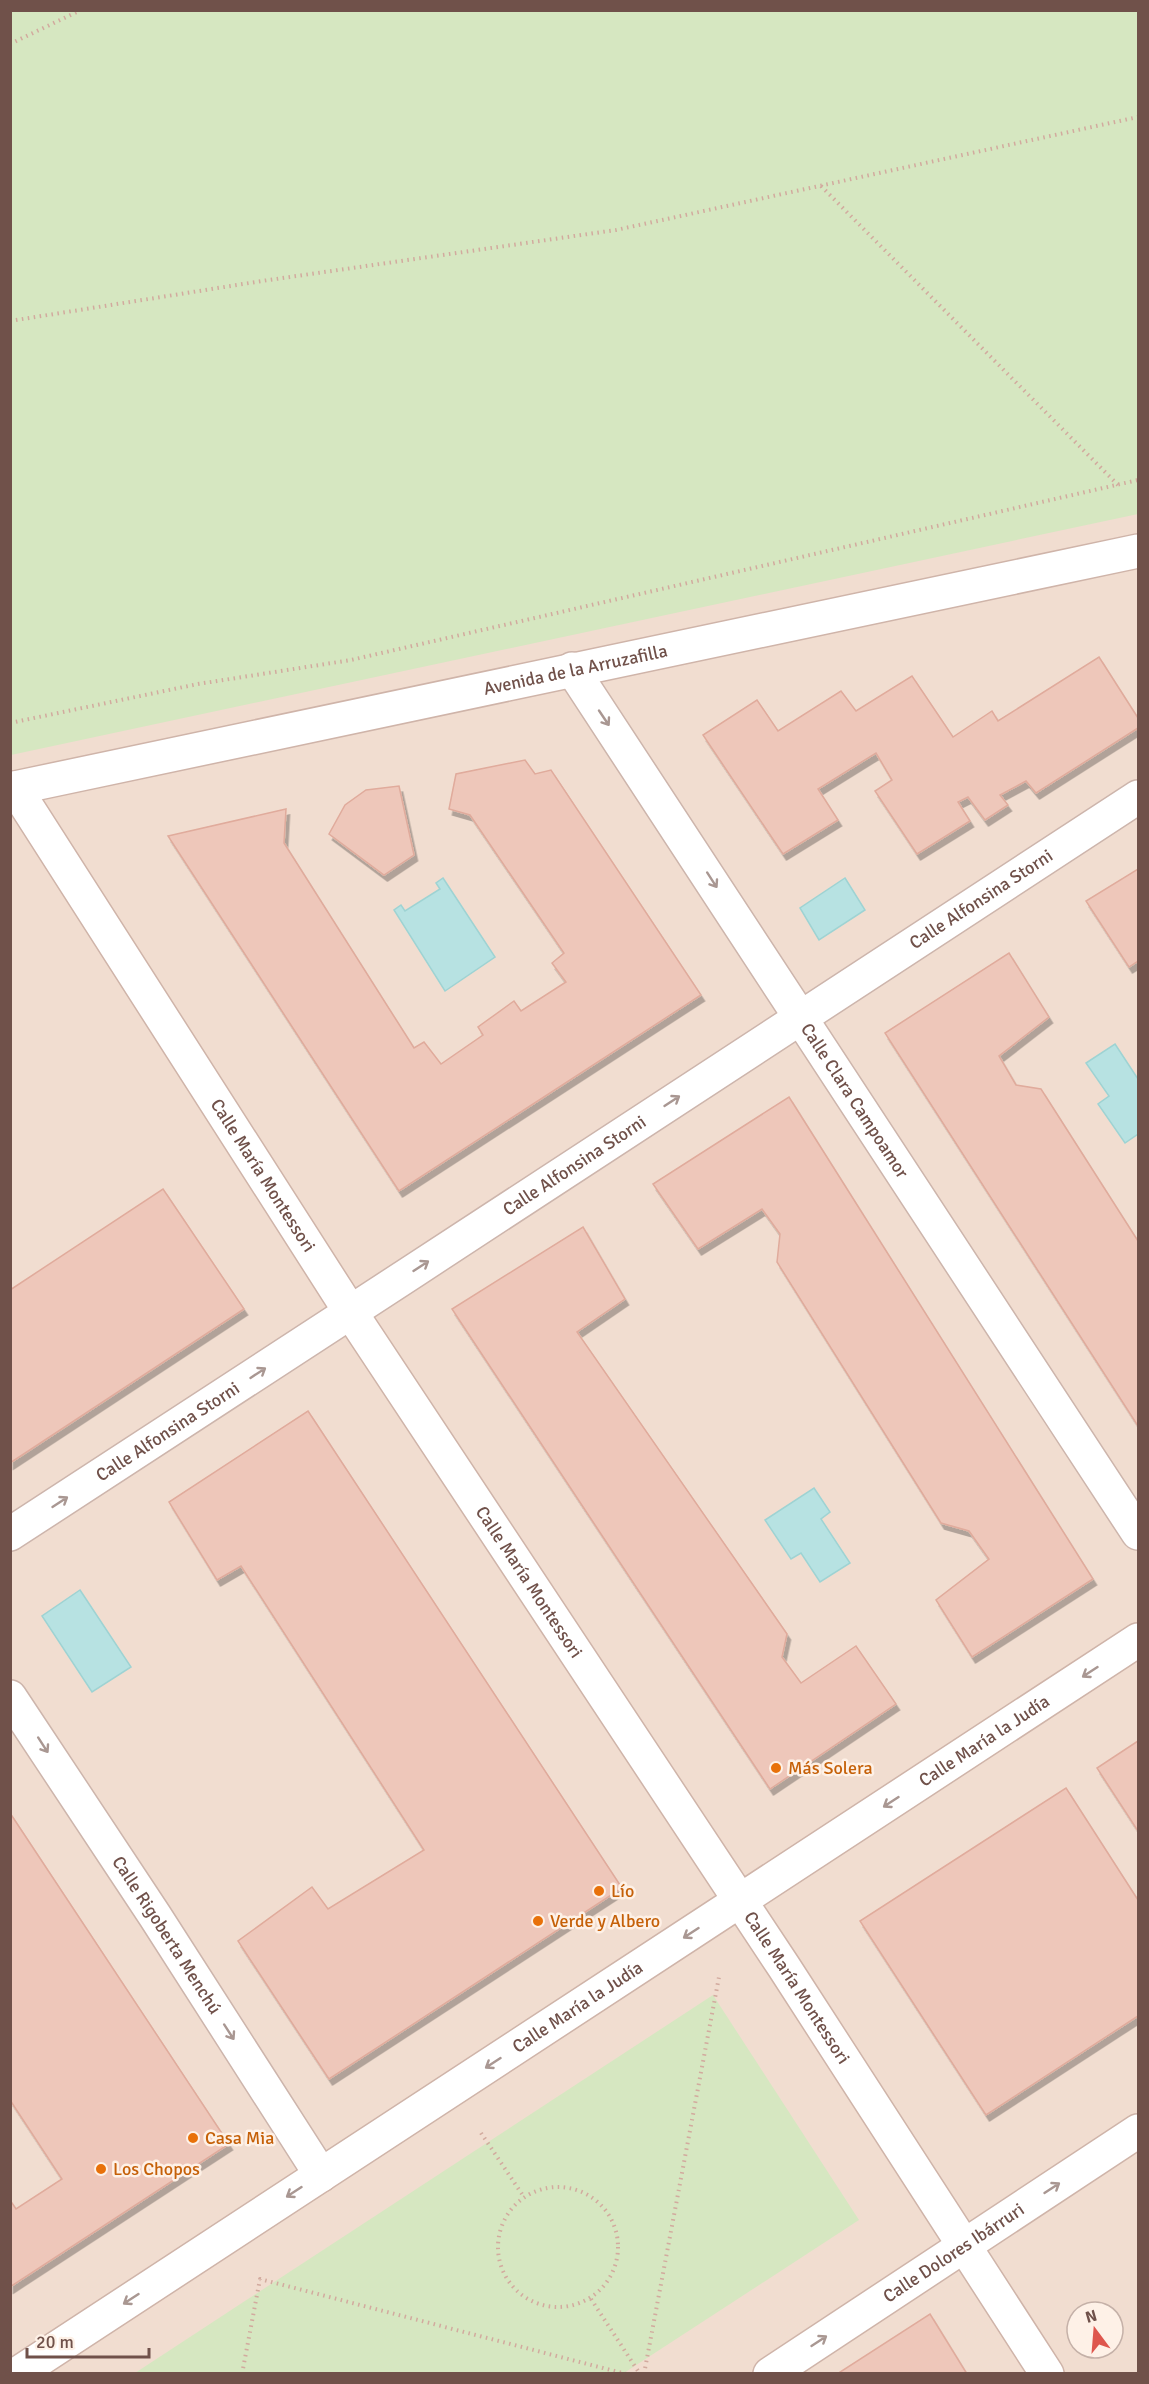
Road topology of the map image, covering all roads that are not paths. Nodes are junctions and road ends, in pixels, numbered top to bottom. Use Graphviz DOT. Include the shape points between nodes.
graph roads {
  1 [pos="1136,556"];
  2 [pos="572,669"];
  3 [pos="13,788"];
  4 [pos="1138,797"];
  5 [pos="801,1016"];
  6 [pos="351,1312"];
  7 [pos="1138,1533"];
  8 [pos="10,1534"];
  9 [pos="1138,1640"];
  10 [pos="10,1696"];
  11 [pos="740,1901"];
  12 [pos="1138,2131"];
  13 [pos="321,2175"];
  14 [pos="964,2246"];
  15 [pos="17,2373"];
  16 [pos="770,2373"];
  17 [pos="1047,2373"];
  1 -- 2 [label="street, Avenida de la Arruzafilla"];
  2 -- 3 [label="street, Avenida de la Arruzafilla"];
  2 -- 5 [label="street, Calle Clara Campoamor, one-way"];
  3 -- 6 [label="street, Calle María Montessori"];
  4 -- 5 [label="street, Calle Alfonsina Storni"];
  6 -- 5 [label="street, Calle Alfonsina Storni, one-way"];
  5 -- 7 [label="street, Calle Clara Campoamor"];
  8 -- 6 [label="street, Calle Alfonsina Storni, one-way"];
  6 -- 11 [label="street, Calle María Montessori"];
  9 -- 11 [label="street, Calle María la Judía, one-way"];
  10 -- 13 [label="street, Calle Rigoberta Menchú, one-way"];
  11 -- 13 [label="street, Calle María la Judía, one-way"];
  11 -- 14 [label="street, Calle María Montessori"];
  14 -- 12 [label="street, Calle Dolores Ibárruri, one-way"];
  13 -- 15 [label="street, Calle María la Judía, one-way"];
  16 -- 14 [label="street, Calle Dolores Ibárruri, one-way"];
  14 -- 17 [label="street, Calle María Montessori"];
}
